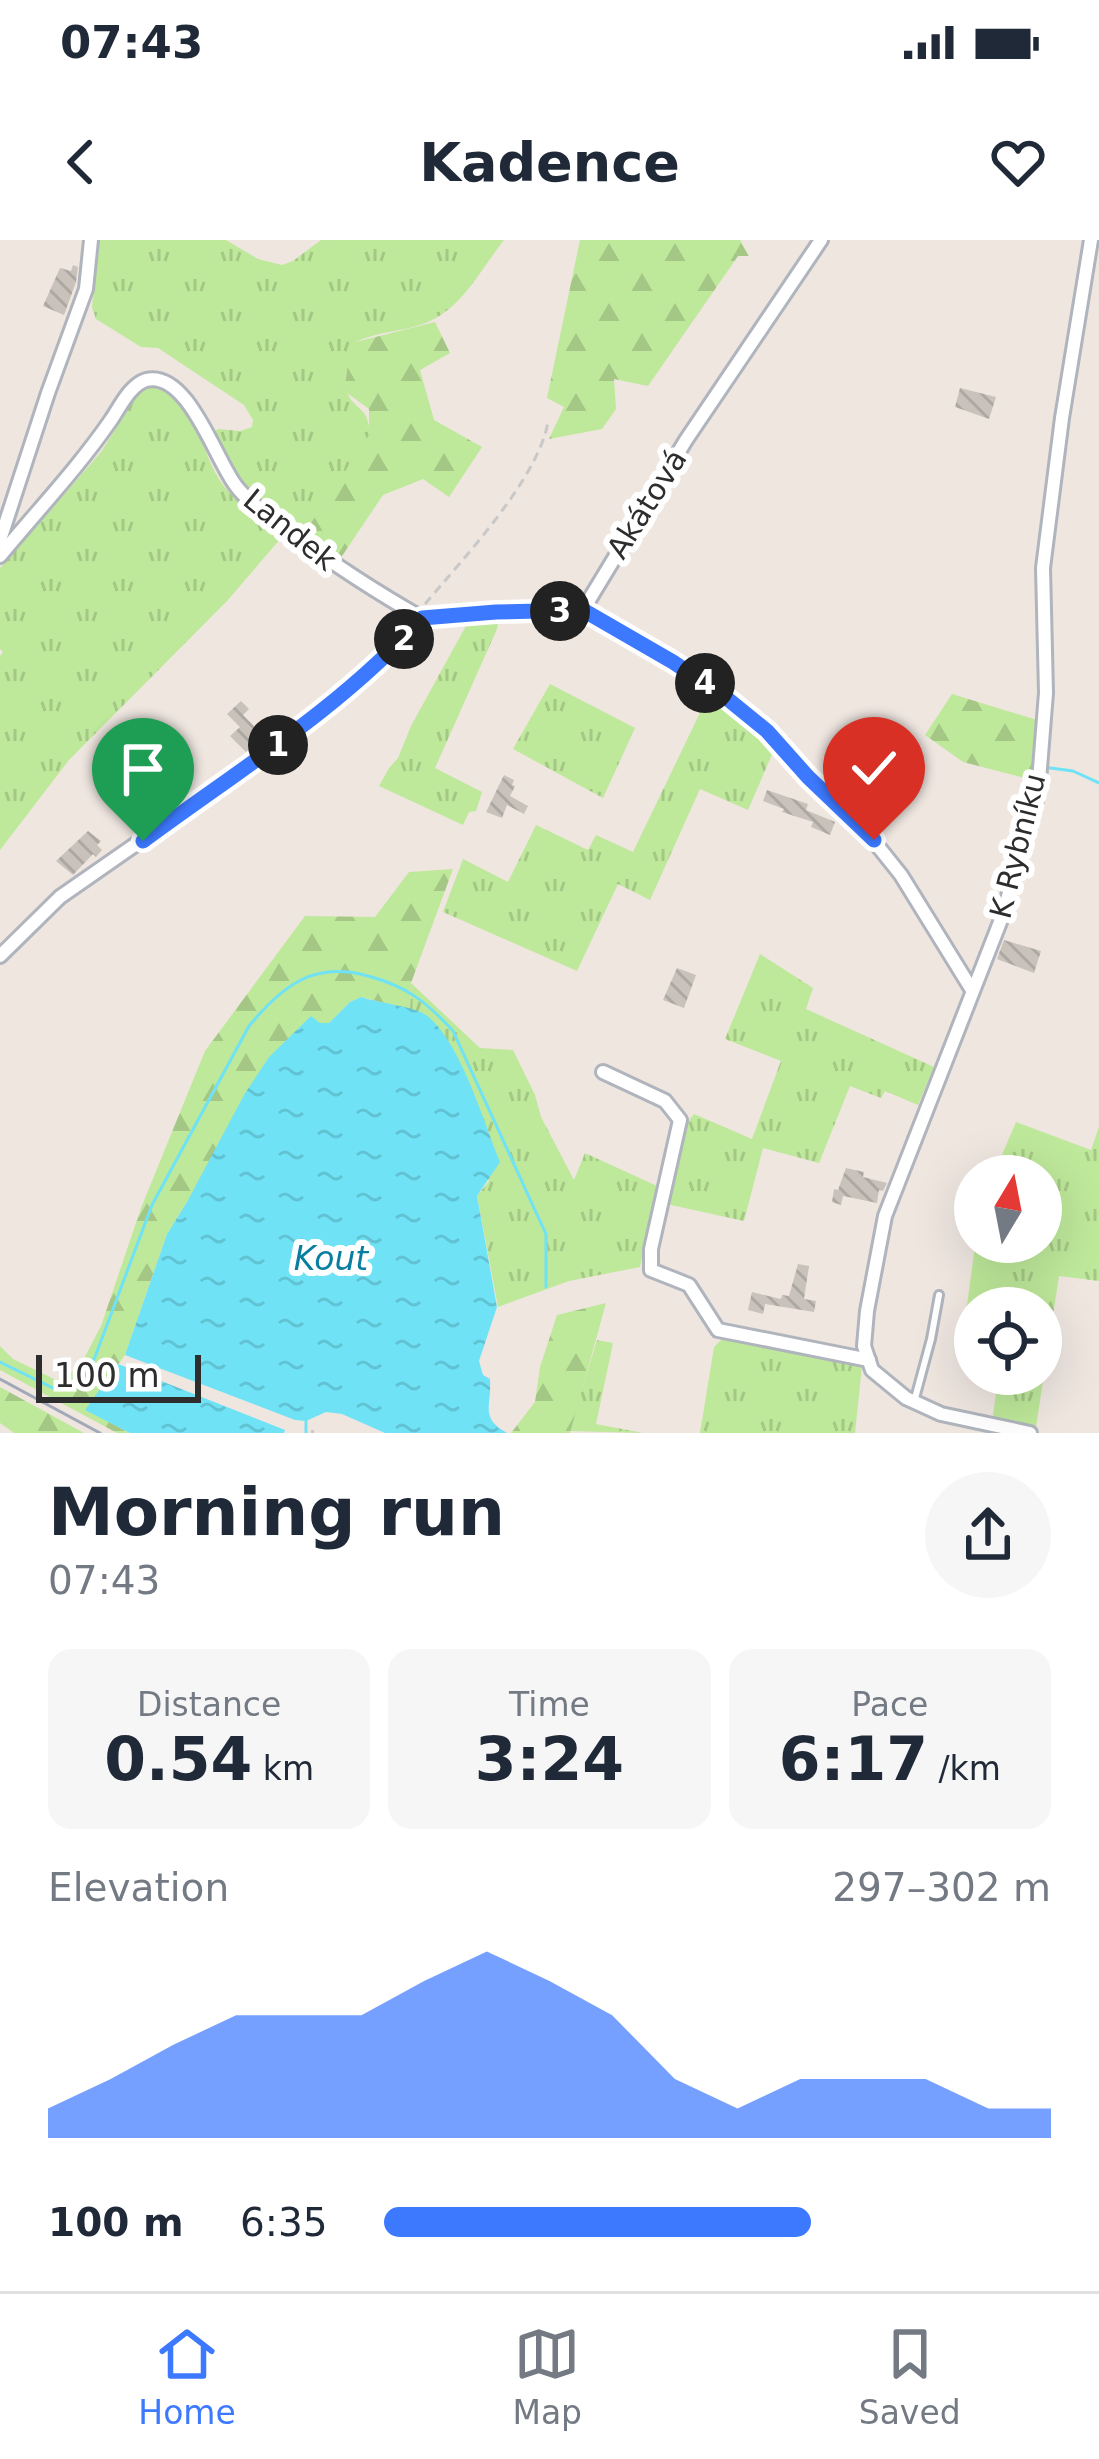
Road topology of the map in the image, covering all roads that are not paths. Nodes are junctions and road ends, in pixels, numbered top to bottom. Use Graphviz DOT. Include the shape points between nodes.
graph roads {
  1 [pos="92,240"];
  2 [pos="821,240"];
  3 [pos="1091,240"];
  4 [pos="0,540"];
  5 [pos="0,556"];
  6 [pos="583,610"];
  7 [pos="419,616"];
  8 [pos="0,956"];
  9 [pos="972,990"];
  10 [pos="603,1072"];
  11 [pos="939,1295"];
  12 [pos="869,1360"];
  13 [pos="914,1402"];
  14 [pos="1030,1433"];
  1 -- 4 [label="street" via="86,289"];
  2 -- 6 [label="street, Akátová"];
  3 -- 9 [label="street, K Rybníku" via="1043,568 1038,793"];
  5 -- 7 [label="street, Landek" via="130,392 158,380 186,399 240,491 343,572"];
  6 -- 7 [label="street"];
  6 -- 9 [label="street" via="673,662 767,731 874,840"];
  7 -- 8 [label="street" via="386,658 297,732 60,897"];
  9 -- 12 [label="street, K Rybníku" via="885,1216 867,1311"];
  10 -- 12 [label="street" via="665,1101 680,1120 652,1270 689,1285 718,1330"];
  11 -- 13 [label="lane"];
  12 -- 13 [label="street"];
  13 -- 14 [label="street"];
}
